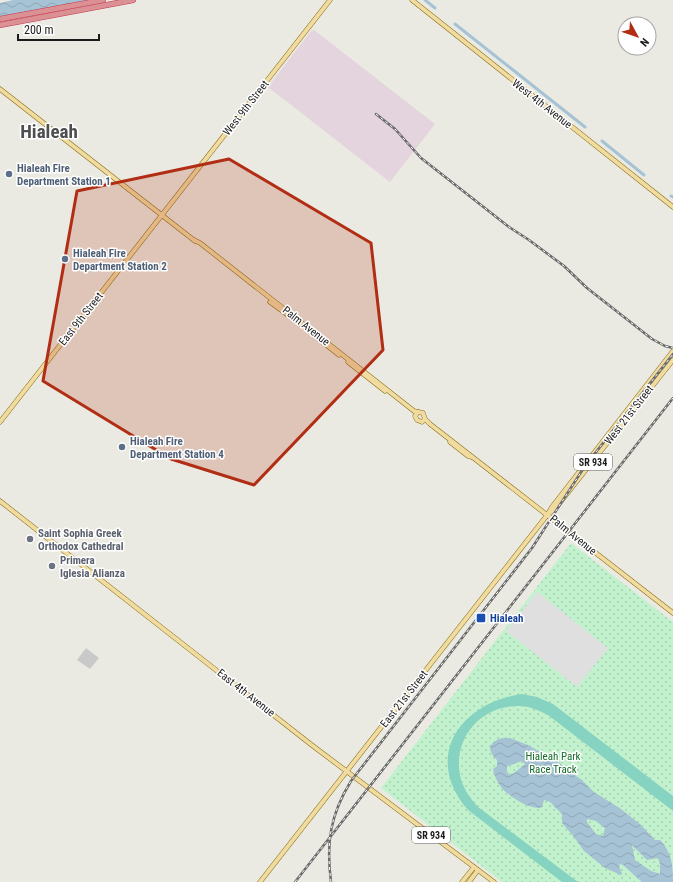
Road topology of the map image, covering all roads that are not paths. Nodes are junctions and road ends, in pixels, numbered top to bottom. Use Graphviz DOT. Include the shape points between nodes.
graph roads {
  1 [pos="103,0"];
  2 [pos="133,0"];
  3 [pos="330,0"];
  4 [pos="412,0"];
  5 [pos="124,1"];
  6 [pos="1,24"];
  7 [pos="0,88"];
  8 [pos="673,207"];
  9 [pos="162,216"];
  10 [pos="673,351"];
  11 [pos="673,360"];
  12 [pos="417,414"];
  13 [pos="424,420"];
  14 [pos="0,422"];
  15 [pos="0,501"];
  16 [pos="548,514"];
  17 [pos="673,613"];
  18 [pos="347,771"];
  19 [pos="474,867"];
  20 [pos="478,870"];
  21 [pos="260,882"];
  22 [pos="462,882"];
  23 [pos="469,882"];
  24 [pos="494,882"];
  1 -- 6 [label="highway" via="35,13"];
  2 -- 5 [label="highway"];
  3 -- 9 [label="main road, West 9th Street"];
  4 -- 8 [label="main road, West 4th Avenue"];
  5 -- 6 [label="highway"];
  7 -- 9 [label="main road, Palm Avenue"];
  9 -- 12 [label="main road, Palm Avenue"];
  9 -- 14 [label="main road, East 9th Street"];
  10 -- 16 [label="main road, West 21st Street / SR 934"];
  11 -- 16 [label="main road, West 21st Street / SR 934" via="554,510"];
  12 -- 13 [label="main road" via="424,414"];
  12 -- 13 [label="main road" via="417,420"];
  13 -- 16 [label="main road, Palm Avenue" via="468,456 473,457"];
  15 -- 18 [label="main road, East 4th Avenue"];
  16 -- 17 [label="main road, Palm Avenue"];
  16 -- 18 [label="main road, East 21st Street / SR 934"];
  18 -- 19 [label="main road, East 4th Avenue / SR 934"];
  18 -- 21 [label="main road, East 21st Street"];
  19 -- 20 [label="main road, East 4th Avenue / SR 934"];
  19 -- 22 [label="main road"];
  20 -- 23 [label="main road"];
  20 -- 24 [label="main road, East 4th Avenue"];
}
